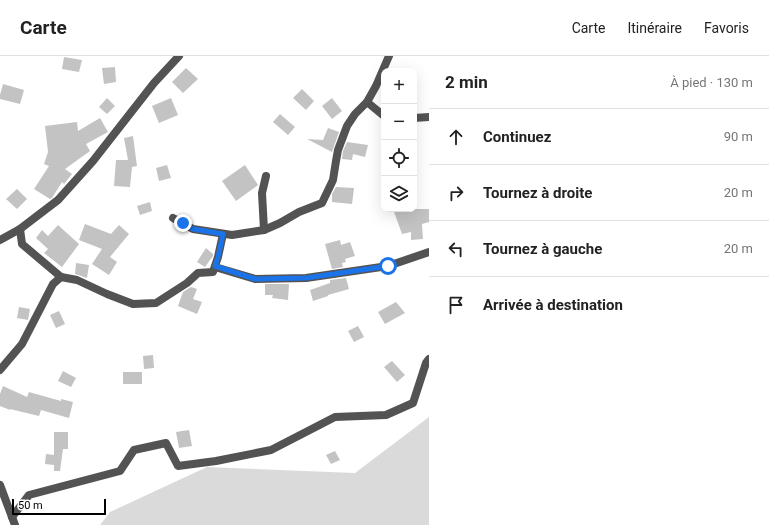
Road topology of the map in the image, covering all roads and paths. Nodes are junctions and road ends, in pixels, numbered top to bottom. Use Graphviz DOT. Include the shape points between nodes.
graph roads {
  1 [pos="179,56"];
  2 [pos="389,56"];
  3 [pos="367,102"];
  4 [pos="381,114"];
  5 [pos="429,117"];
  6 [pos="417,118"];
  7 [pos="266,176"];
  8 [pos="173,218"];
  9 [pos="20,229"];
  10 [pos="264,230"];
  11 [pos="223,234"];
  12 [pos="0,240"];
  13 [pos="429,252"];
  14 [pos="215,266"];
  15 [pos="61,277"];
  16 [pos="429,359"];
  17 [pos="0,370"];
  18 [pos="0,485"];
  19 [pos="14,521"];
  1 -- 9 [label="street" via="58,200"];
  2 -- 3 [label="street"];
  3 -- 4 [label="street"];
  3 -- 10 [label="street" via="347,126 338,150 333,180 322,203"];
  5 -- 6 [label="street"];
  7 -- 10 [label="street" via="262,192"];
  8 -- 11 [label="street" via="193,229"];
  9 -- 12 [label="street"];
  9 -- 15 [label="street" via="22,244"];
  10 -- 11 [label="street"];
  11 -- 14 [label="street"];
  13 -- 14 [label="street" via="388,266 306,278 255,279"];
  14 -- 15 [label="street" via="213,272 198,272 187,284 156,303 133,304 77,280"];
  15 -- 17 [label="street" via="53,284 22,344"];
  16 -- 19 [label="street" via="413,403 386,415 335,417 271,450 216,461 178,466 166,443 134,450 120,471 29,495"];
  18 -- 19 [label="street"];
}
